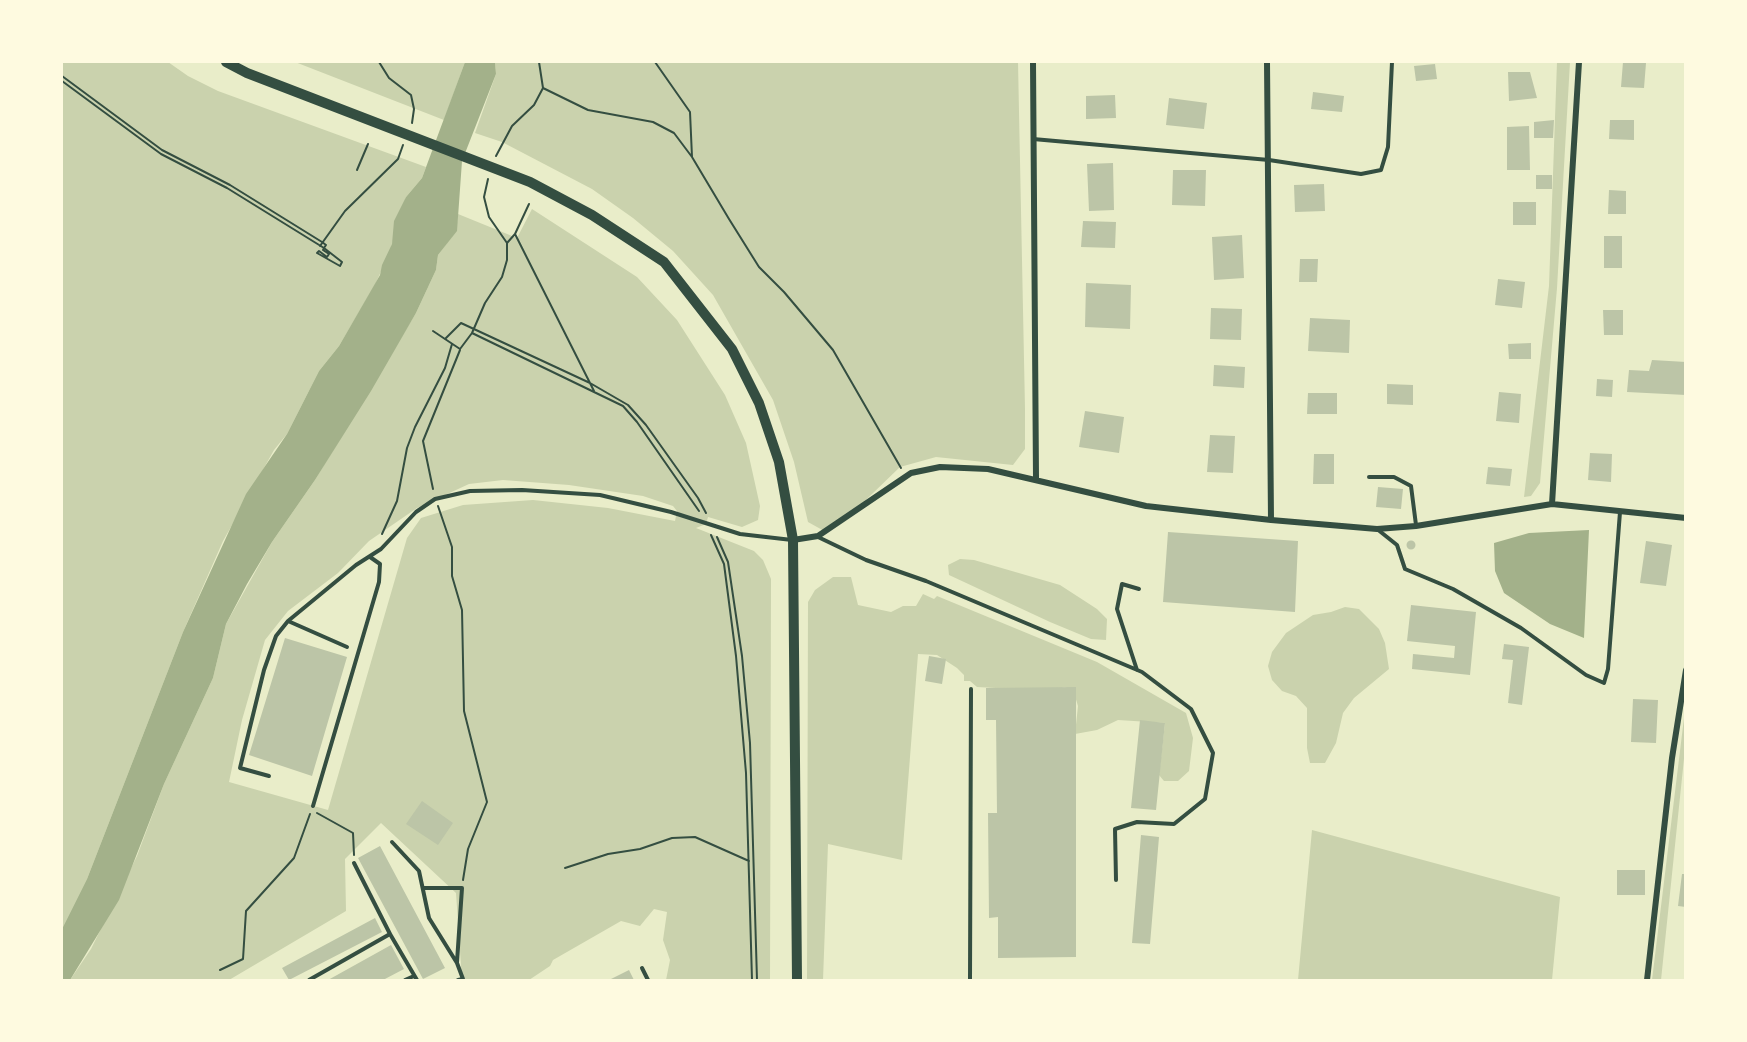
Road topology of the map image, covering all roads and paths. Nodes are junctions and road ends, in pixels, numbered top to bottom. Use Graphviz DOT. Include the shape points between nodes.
graph roads {
  1 [pos="226,62"];
  2 [pos="379,62"];
  3 [pos="539,62"];
  4 [pos="655,62"];
  5 [pos="1034,62"];
  6 [pos="1267,62"];
  7 [pos="1392,62"];
  8 [pos="1579,62"];
  9 [pos="62,76"];
  10 [pos="62,81"];
  11 [pos="543,88"];
  12 [pos="408,132"];
  13 [pos="1033,139"];
  14 [pos="404,141"];
  15 [pos="368,144"];
  16 [pos="692,158"];
  17 [pos="1269,160"];
  18 [pos="494,162"];
  19 [pos="357,170"];
  20 [pos="489,173"];
  21 [pos="529,204"];
  22 [pos="515,234"];
  23 [pos="322,242"];
  24 [pos="507,243"];
  25 [pos="320,246"];
  26 [pos="323,249"];
  27 [pos="475,329"];
  28 [pos="433,331"];
  29 [pos="472,333"];
  30 [pos="445,339"];
  31 [pos="460,349"];
  32 [pos="590,383"];
  33 [pos="594,391"];
  34 [pos="911,473"];
  35 [pos="1369,477"];
  36 [pos="1036,478"];
  37 [pos="435,500"];
  38 [pos="1552,504"];
  39 [pos="1620,512"];
  40 [pos="1686,518"];
  41 [pos="1271,520"];
  42 [pos="1416,526"];
  43 [pos="713,527"];
  44 [pos="1377,529"];
  45 [pos="818,536"];
  46 [pos="380,538"];
  47 [pos="793,540"];
  48 [pos="370,557"];
  49 [pos="1139,589"];
  50 [pos="288,621"];
  51 [pos="346,647"];
  52 [pos="1137,670"];
  53 [pos="1686,670"];
  54 [pos="971,689"];
  55 [pos="746,773"];
  56 [pos="269,776"];
  57 [pos="313,806"];
  58 [pos="392,842"];
  59 [pos="749,861"];
  60 [pos="354,863"];
  61 [pos="565,868"];
  62 [pos="1116,880"];
  63 [pos="424,888"];
  64 [pos="462,888"];
  65 [pos="390,934"];
  66 [pos="457,963"];
  67 [pos="642,968"];
  68 [pos="220,970"];
  69 [pos="416,978"];
  70 [pos="309,981"];
  71 [pos="405,981"];
  72 [pos="458,981"];
  73 [pos="648,981"];
  74 [pos="752,981"];
  75 [pos="757,981"];
  76 [pos="797,981"];
  77 [pos="970,981"];
  78 [pos="1647,981"];
  1 -- 47 [label="main road" via="530,182 592,215 664,262 732,349 759,403 779,462"];
  2 -- 12 [label="path" via="389,78 411,96 414,109"];
  3 -- 11 [label="path"];
  4 -- 16 [label="path" via="690,112"];
  5 -- 13 [label="street"];
  6 -- 17 [label="street"];
  7 -- 17 [label="lane" via="1388,147 1381,170 1361,174"];
  8 -- 38 [label="street"];
  9 -- 23 [label="path" via="162,150 230,185"];
  10 -- 25 [label="path" via="160,154 226,188"];
  11 -- 16 [label="path" via="588,110 653,122 674,133"];
  11 -- 18 [label="path" via="534,105 512,126"];
  13 -- 17 [label="lane"];
  13 -- 36 [label="street"];
  14 -- 23 [label="path" via="398,159 345,211"];
  15 -- 19 [label="path"];
  16 -- 34 [label="path" via="759,267 833,350 900,467"];
  17 -- 41 [label="street"];
  20 -- 24 [label="path" via="484,197 489,217"];
  21 -- 22 [label="path"];
  22 -- 24 [label="path"];
  22 -- 32 [label="path"];
  23 -- 25 [label="path"];
  23 -- 26 [label="path" via="326,244"];
  24 -- 27 [label="path" via="502,277 485,303"];
  25 -- 26 [label="path"];
  26 -- 26 [label="path" via="342,262 336,265 318,253 327,257 329,254"];
  27 -- 29 [label="path"];
  27 -- 30 [label="path" via="461,323"];
  27 -- 32 [label="path"];
  28 -- 30 [label="path"];
  30 -- 46 [label="path" via="452,344 441,377 407,448 397,501"];
  31 -- 37 [label="path" via="423,441"];
  32 -- 33 [label="path"];
  32 -- 43 [label="path" via="628,405 646,425 698,498"];
  34 -- 36 [label="street" via="940,467"];
  34 -- 45 [label="street"];
  35 -- 42 [label="lane" via="1394,477 1411,486"];
  36 -- 41 [label="street" via="1146,506"];
  37 -- 43 [label="lane" via="470,491 588,494 671,512"];
  37 -- 48 [label="lane" via="416,512"];
  37 -- 64 [label="path" via="452,546 452,576 462,610 464,711 487,802 468,849"];
  38 -- 39 [label="street"];
  38 -- 42 [label="street"];
  39 -- 40 [label="street"];
  39 -- 44 [label="lane" via="1604,683 1453,589 1405,569 1397,545"];
  41 -- 44 [label="street"];
  42 -- 44 [label="street"];
  43 -- 47 [label="lane"];
  43 -- 75 [label="path" via="728,562 742,656 750,743"];
  45 -- 47 [label="street"];
  45 -- 52 [label="lane" via="866,560 927,581"];
  47 -- 76 [label="main road"];
  48 -- 50 [label="lane"];
  48 -- 57 [label="lane" via="380,564 379,582"];
  49 -- 52 [label="lane" via="1122,584 1116,609"];
  50 -- 51 [label="lane"];
  50 -- 56 [label="lane" via="276,636 264,670 240,768"];
  52 -- 62 [label="lane" via="1191,710 1213,753 1205,799 1174,824 1137,822 1115,829"];
  53 -- 78 [label="street"];
  54 -- 77 [label="lane"];
  55 -- 59 [label="path"];
  58 -- 63 [label="lane" via="419,871"];
  59 -- 61 [label="path" via="695,837 672,838"];
  59 -- 74 [label="path"];
  60 -- 65 [label="lane"];
  60 -- 68 [label="path" via="353,832 311,810 294,858 246,911 243,959"];
  63 -- 64 [label="lane"];
  63 -- 66 [label="lane" via="429,918"];
  64 -- 66 [label="lane"];
  65 -- 69 [label="lane"];
  65 -- 70 [label="lane"];
  66 -- 72 [label="lane" via="464,979"];
  67 -- 73 [label="lane"];
  69 -- 71 [label="lane"];
}
